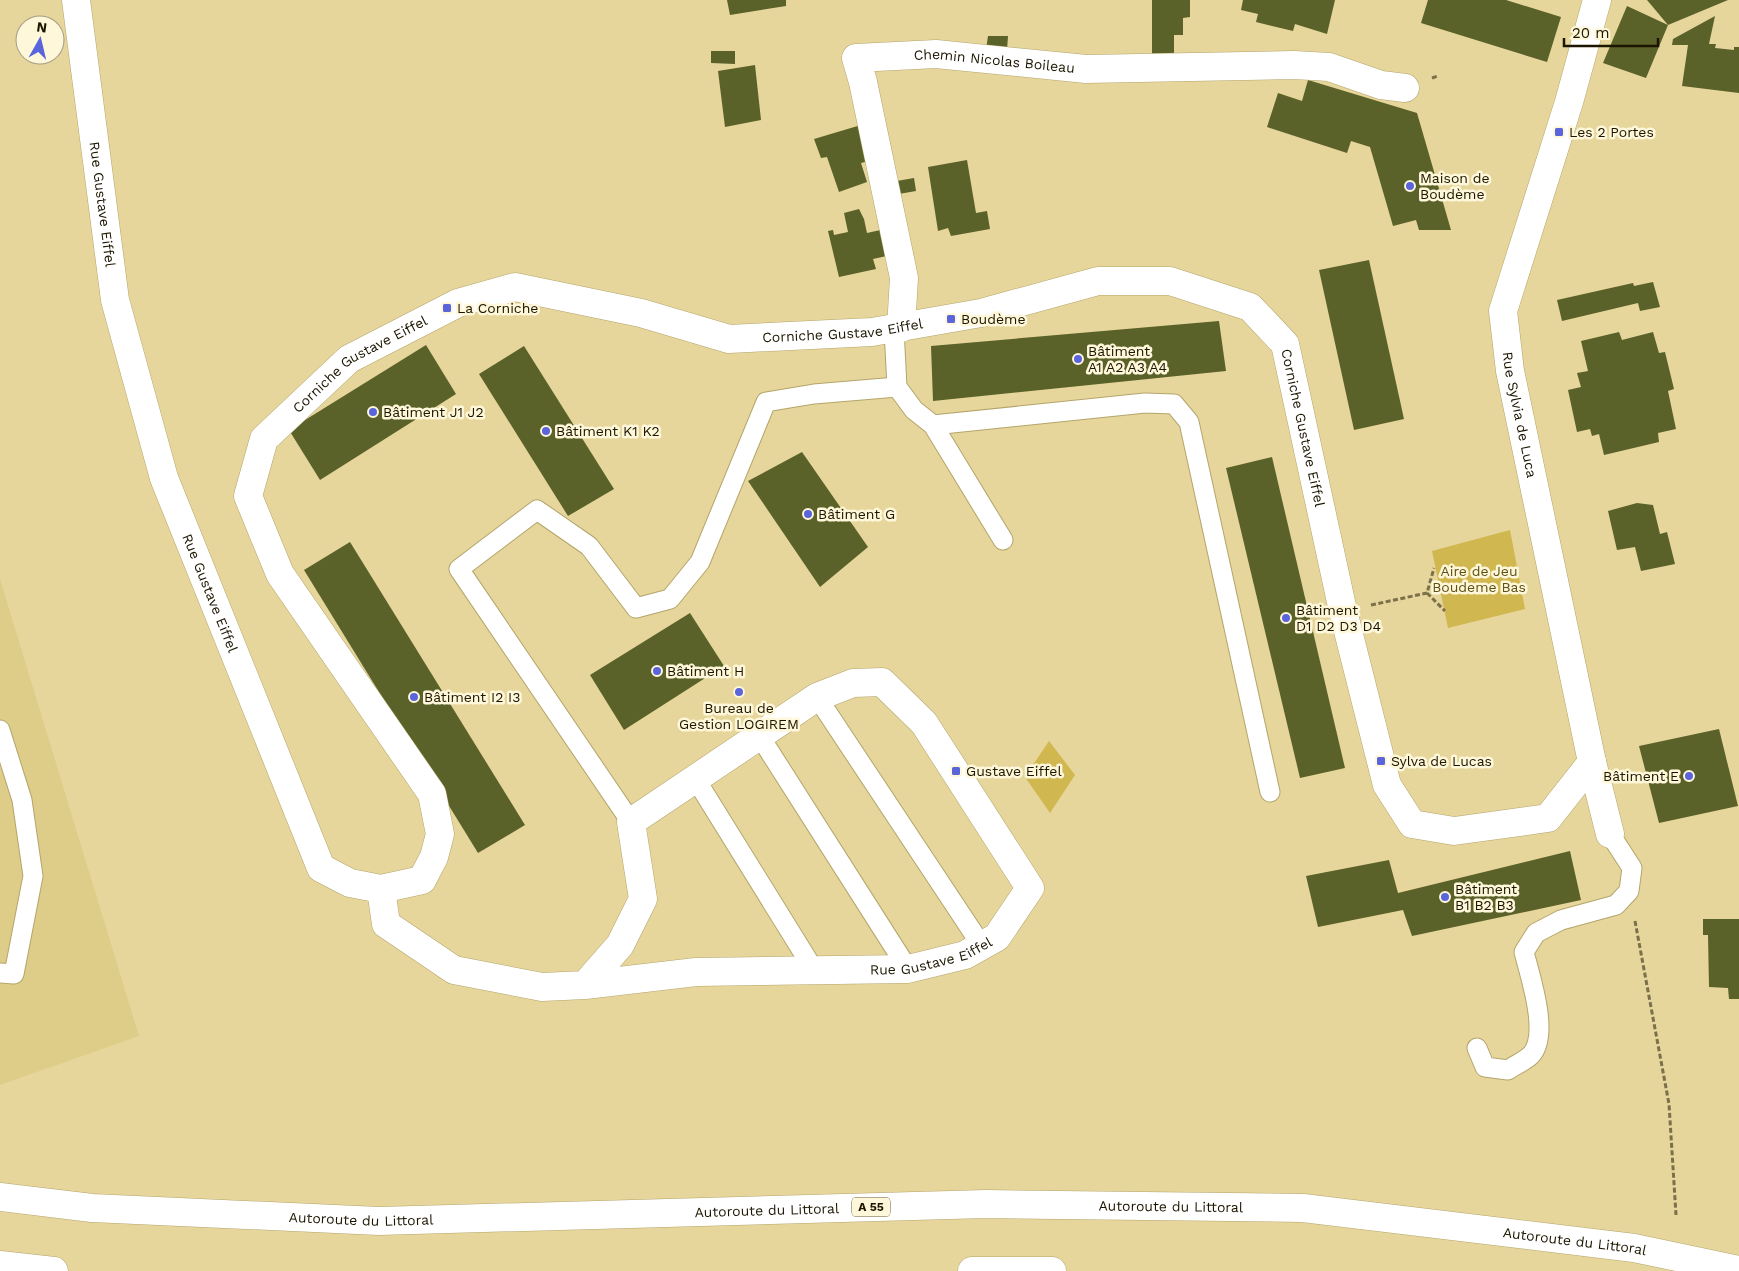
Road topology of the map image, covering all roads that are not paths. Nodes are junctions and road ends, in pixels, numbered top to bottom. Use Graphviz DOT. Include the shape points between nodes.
graph roads {
  1 [pos="76,0"];
  2 [pos="1597,0"];
  3 [pos="1405,88"];
  4 [pos="897,329"];
  5 [pos="897,387"];
  6 [pos="933,425"];
  7 [pos="1003,540"];
  8 [pos="817,697"];
  9 [pos="0,730"];
  10 [pos="758,735"];
  11 [pos="1592,762"];
  12 [pos="695,778"];
  13 [pos="1270,792"];
  14 [pos="631,822"];
  15 [pos="1610,834"];
  16 [pos="381,889"];
  17 [pos="982,946"];
  18 [pos="908,969"];
  19 [pos="814,970"];
  20 [pos="0,973"];
  21 [pos="585,985"];
  22 [pos="1477,1048"];
  23 [pos="0,1197"];
  24 [pos="0,1264"];
  25 [pos="1739,1270"];
  26 [pos="54,1271"];
  27 [pos="972,1271"];
  28 [pos="1052,1271"];
  1 -- 16 [label="main road, Rue Gustave Eiffel" via="116,300 164,478 321,868 350,883"];
  2 -- 11 [label="main road, Rue Sylvia de Luca" via="1569,102 1503,311 1510,371"];
  3 -- 4 [label="main road, Chemin Nicolas Boileau" via="1381,85 1329,67 1294,64 1086,69 936,54 856,58 904,278"];
  4 -- 5 [label="lane"];
  4 -- 11 [label="main road, Corniche Gustave Eiffel" via="981,313 1098,281 1170,280 1250,307 1285,344 1343,611 1387,785 1412,824 1454,831 1548,818"];
  4 -- 16 [label="main road, Corniche Gustave Eiffel" via="729,339 641,313 515,286 458,303 349,359 264,439 248,496 280,574 432,794 440,834 434,857 422,880"];
  5 -- 6 [label="lane" via="914,410"];
  5 -- 14 [label="lane" via="766,402 700,562 670,599 636,608 589,546 537,510 459,569"];
  6 -- 7 [label="lane"];
  6 -- 13 [label="lane" via="1145,403 1174,404 1189,422"];
  8 -- 10 [label="main road, Rue Gustave Eiffel"];
  8 -- 17 [label="lane"];
  8 -- 17 [label="main road, Rue Gustave Eiffel" via="853,683 882,682 924,723 1030,888 997,937"];
  9 -- 20 [label="lane" via="22,800 33,876 14,974"];
  10 -- 12 [label="main road, Rue Gustave Eiffel"];
  10 -- 18 [label="lane"];
  11 -- 15 [label="main road, Rue Sylvia de Luca"];
  12 -- 14 [label="main road, Rue Gustave Eiffel"];
  12 -- 19 [label="lane"];
  14 -- 21 [label="main road" via="643,899 620,945"];
  15 -- 22 [label="lane" via="1632,868 1629,891 1616,905 1561,920 1536,933 1524,952 1538,1012 1539,1040 1532,1055 1508,1070 1485,1067"];
  16 -- 21 [label="main road, Rue Gustave Eiffel" via="386,924 454,970 542,987"];
  17 -- 18 [label="main road, Rue Gustave Eiffel" via="965,955"];
  18 -- 19 [label="main road, Rue Gustave Eiffel"];
  19 -- 21 [label="main road, Rue Gustave Eiffel" via="696,972"];
  23 -- 25 [label="main road, Autoroute du Littoral / A 55" via="92,1208 380,1221 986,1204 1303,1208 1634,1248"];
  24 -- 26 [label="main road"];
  27 -- 28 [label="main road"];
}
